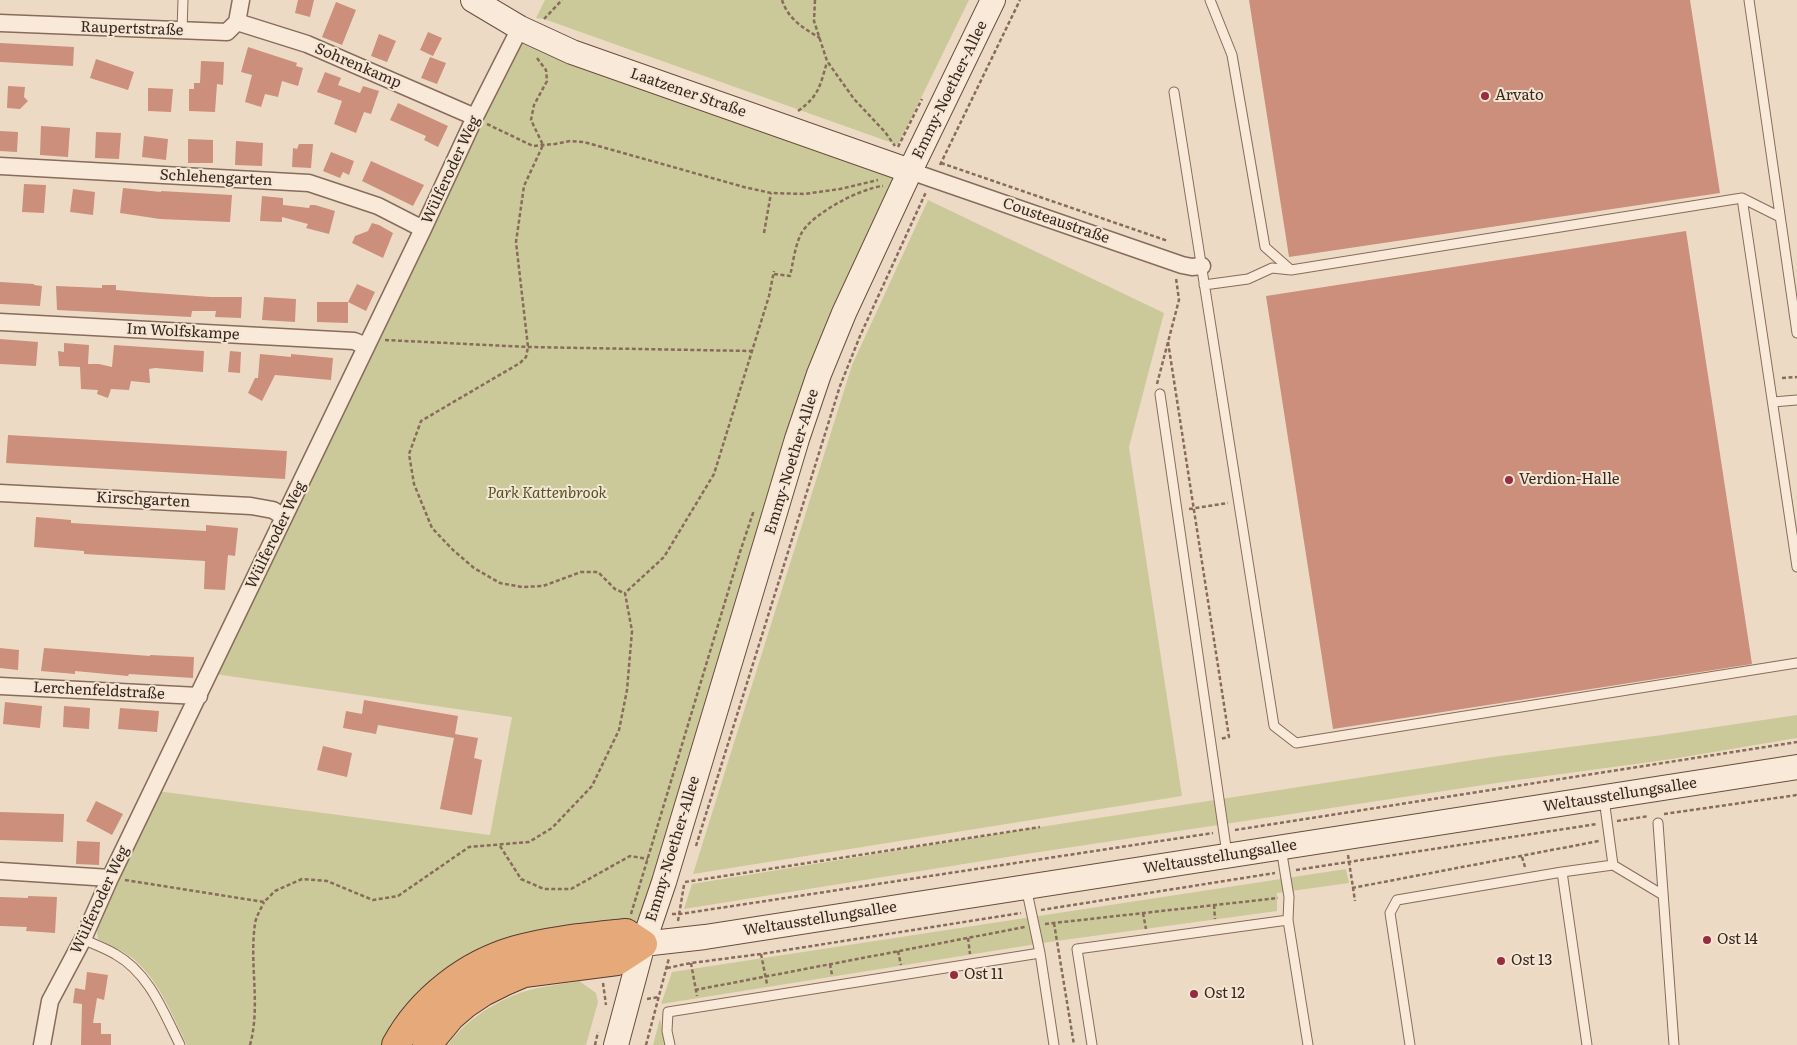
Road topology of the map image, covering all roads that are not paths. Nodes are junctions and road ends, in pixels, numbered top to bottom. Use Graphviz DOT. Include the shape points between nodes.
graph roads {
  1 [pos="184,0"];
  2 [pos="242,0"];
  3 [pos="473,0"];
  4 [pos="993,0"];
  5 [pos="1210,0"];
  6 [pos="1749,0"];
  7 [pos="237,22"];
  8 [pos="0,23"];
  9 [pos="520,28"];
  10 [pos="182,30"];
  11 [pos="1174,92"];
  12 [pos="475,117"];
  13 [pos="0,166"];
  14 [pos="910,171"];
  15 [pos="1742,198"];
  16 [pos="1780,217"];
  17 [pos="423,230"];
  18 [pos="1202,266"];
  19 [pos="1291,270"];
  20 [pos="1204,285"];
  21 [pos="1794,297"];
  22 [pos="0,322"];
  23 [pos="1797,332"];
  24 [pos="368,343"];
  25 [pos="1160,394"];
  26 [pos="1797,400"];
  27 [pos="1772,402"];
  28 [pos="0,493"];
  29 [pos="284,517"];
  30 [pos="1797,567"];
  31 [pos="1797,663"];
  32 [pos="0,686"];
  33 [pos="199,696"];
  34 [pos="1797,768"];
  35 [pos="1604,798"];
  36 [pos="1656,819"];
  37 [pos="1281,847"];
  38 [pos="1228,856"];
  39 [pos="1613,865"];
  40 [pos="0,871"];
  41 [pos="1562,872"];
  42 [pos="110,878"];
  43 [pos="1026,886"];
  44 [pos="1663,895"];
  45 [pos="1288,920"];
  46 [pos="83,939"];
  47 [pos="643,944"];
  48 [pos="1040,953"];
  49 [pos="42,1045"];
  50 [pos="180,1045"];
  51 [pos="396,1045"];
  52 [pos="426,1045"];
  53 [pos="616,1045"];
  54 [pos="670,1045"];
  55 [pos="1054,1045"];
  56 [pos="1092,1045"];
  57 [pos="1308,1045"];
  58 [pos="1410,1045"];
  59 [pos="1588,1045"];
  60 [pos="1674,1045"];
  1 -- 10 [label="lane"];
  2 -- 7 [label="street"];
  3 -- 9 [label="main road, Laatzener Straße"];
  4 -- 14 [label="main road, Emmy-Noether-Allee"];
  5 -- 19 [label="lane" via="1232,55 1265,247"];
  6 -- 16 [label="lane"];
  7 -- 10 [label="street, Raupertstraße" via="227,32"];
  7 -- 12 [label="street, Sohrenkamp" via="307,44"];
  8 -- 10 [label="street, Raupertstraße"];
  9 -- 12 [label="street, Wülferoder Weg"];
  9 -- 14 [label="main road, Laatzener Straße" via="572,52"];
  11 -- 18 [label="lane"];
  12 -- 17 [label="street, Wülferoder Weg"];
  13 -- 17 [label="street, Schlehengarten" via="309,183 378,206"];
  14 -- 18 [label="street, Cousteaustraße" via="1192,268"];
  14 -- 47 [label="main road, Emmy-Noether-Allee" via="819,374"];
  15 -- 16 [label="lane"];
  15 -- 19 [label="lane"];
  15 -- 27 [label="lane"];
  16 -- 21 [label="lane"];
  17 -- 24 [label="street, Wülferoder Weg"];
  18 -- 20 [label="lane"];
  19 -- 20 [label="lane" via="1272,268 1248,279"];
  20 -- 31 [label="lane" via="1274,726 1296,742"];
  21 -- 23 [label="lane"];
  22 -- 24 [label="street, Im Wolfskampe"];
  24 -- 29 [label="street, Wülferoder Weg"];
  25 -- 38 [label="lane"];
  26 -- 27 [label="lane"];
  27 -- 30 [label="lane"];
  28 -- 29 [label="street, Kirschgarten" via="251,506 273,510"];
  29 -- 33 [label="street, Wülferoder Weg"];
  32 -- 33 [label="street, Lerchenfeldstraße"];
  33 -- 42 [label="street, Wülferoder Weg"];
  34 -- 35 [label="main road, Weltausstellungsallee"];
  35 -- 37 [label="main road, Weltausstellungsallee"];
  35 -- 39 [label="lane"];
  36 -- 44 [label="lane"];
  37 -- 38 [label="main road, Weltausstellungsallee"];
  37 -- 45 [label="lane" via="1289,897"];
  38 -- 43 [label="main road, Weltausstellungsallee"];
  39 -- 41 [label="lane"];
  39 -- 44 [label="lane"];
  40 -- 42 [label="street"];
  41 -- 58 [label="lane" via="1397,900 1390,913"];
  41 -- 59 [label="lane"];
  42 -- 46 [label="street, Wülferoder Weg"];
  43 -- 47 [label="main road, Weltausstellungsallee"];
  43 -- 48 [label="lane"];
  44 -- 60 [label="lane"];
  45 -- 56 [label="lane" via="1077,949"];
  45 -- 57 [label="lane"];
  46 -- 49 [label="street, Wülferoder Weg" via="50,1001"];
  46 -- 50 [label="lane" via="114,953 149,984"];
  47 -- 51 [label="highway" via="626,933 536,945 498,956 444,988 414,1018"];
  47 -- 52 [label="highway" via="617,961 524,973 503,982 465,1004"];
  47 -- 53 [label="main road, Emmy-Noether-Allee"];
  48 -- 54 [label="lane" via="668,1012"];
  48 -- 55 [label="lane"];
}
